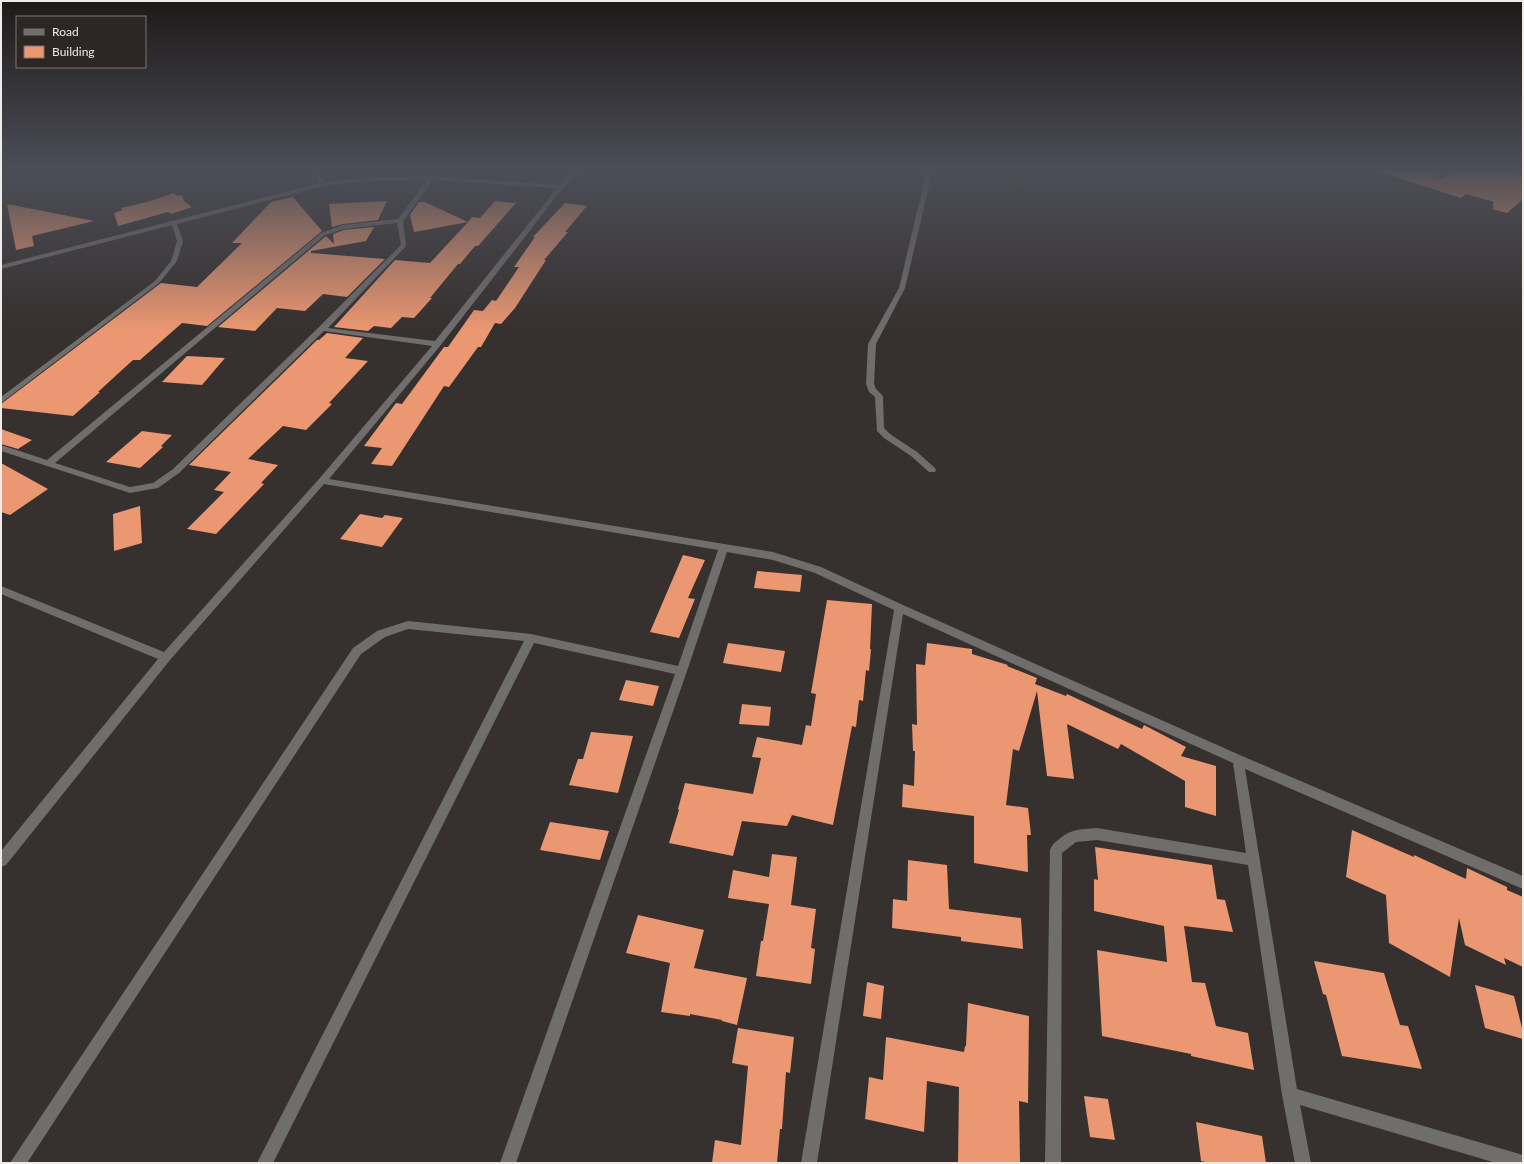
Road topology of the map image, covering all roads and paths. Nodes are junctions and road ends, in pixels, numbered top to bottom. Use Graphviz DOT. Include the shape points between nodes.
graph roads {
  1 [pos="387,222"];
  2 [pos="400,222"];
  3 [pos="533,222"];
  4 [pos="917,222"];
  5 [pos="174,223"];
  6 [pos="1,267"];
  7 [pos="322,328"];
  8 [pos="436,344"];
  9 [pos="2,398"];
  10 [pos="1,448"];
  11 [pos="48,464"];
  12 [pos="932,470"];
  13 [pos="322,481"];
  14 [pos="723,549"];
  15 [pos="1,590"];
  16 [pos="899,608"];
  17 [pos="532,638"];
  18 [pos="166,657"];
  19 [pos="682,671"];
  20 [pos="1238,760"];
  21 [pos="1253,860"];
  22 [pos="1,861"];
  23 [pos="1523,883"];
  24 [pos="1290,1095"];
  25 [pos="18,1163"];
  26 [pos="265,1163"];
  27 [pos="508,1163"];
  28 [pos="809,1163"];
  29 [pos="1053,1163"];
  30 [pos="1303,1163"];
  31 [pos="1523,1163"];
  1 -- 11 [label="street" via="343,227 323,234"];
  2 -- 7 [label="street" via="404,245"];
  3 -- 8 [label="street"];
  4 -- 12 [label="street" via="902,288 872,344 870,384 879,396 880,429"];
  5 -- 6 [label="street"];
  5 -- 9 [label="street" via="180,241 174,261 157,282"];
  7 -- 8 [label="street"];
  7 -- 11 [label="street" via="176,471 155,486 130,490"];
  8 -- 13 [label="street"];
  10 -- 11 [label="street"];
  13 -- 14 [label="street"];
  13 -- 18 [label="street"];
  14 -- 16 [label="street" via="773,556 818,570"];
  14 -- 19 [label="street"];
  15 -- 18 [label="street"];
  16 -- 20 [label="street"];
  16 -- 28 [label="street"];
  17 -- 19 [label="street"];
  17 -- 25 [label="street" via="408,625 374,637 357,651"];
  17 -- 26 [label="street"];
  18 -- 22 [label="street"];
  19 -- 27 [label="street"];
  20 -- 21 [label="street"];
  20 -- 23 [label="street"];
  21 -- 24 [label="street"];
  21 -- 29 [label="street" via="1097,834 1073,836 1056,850"];
  24 -- 30 [label="street"];
  24 -- 31 [label="street"];
}
